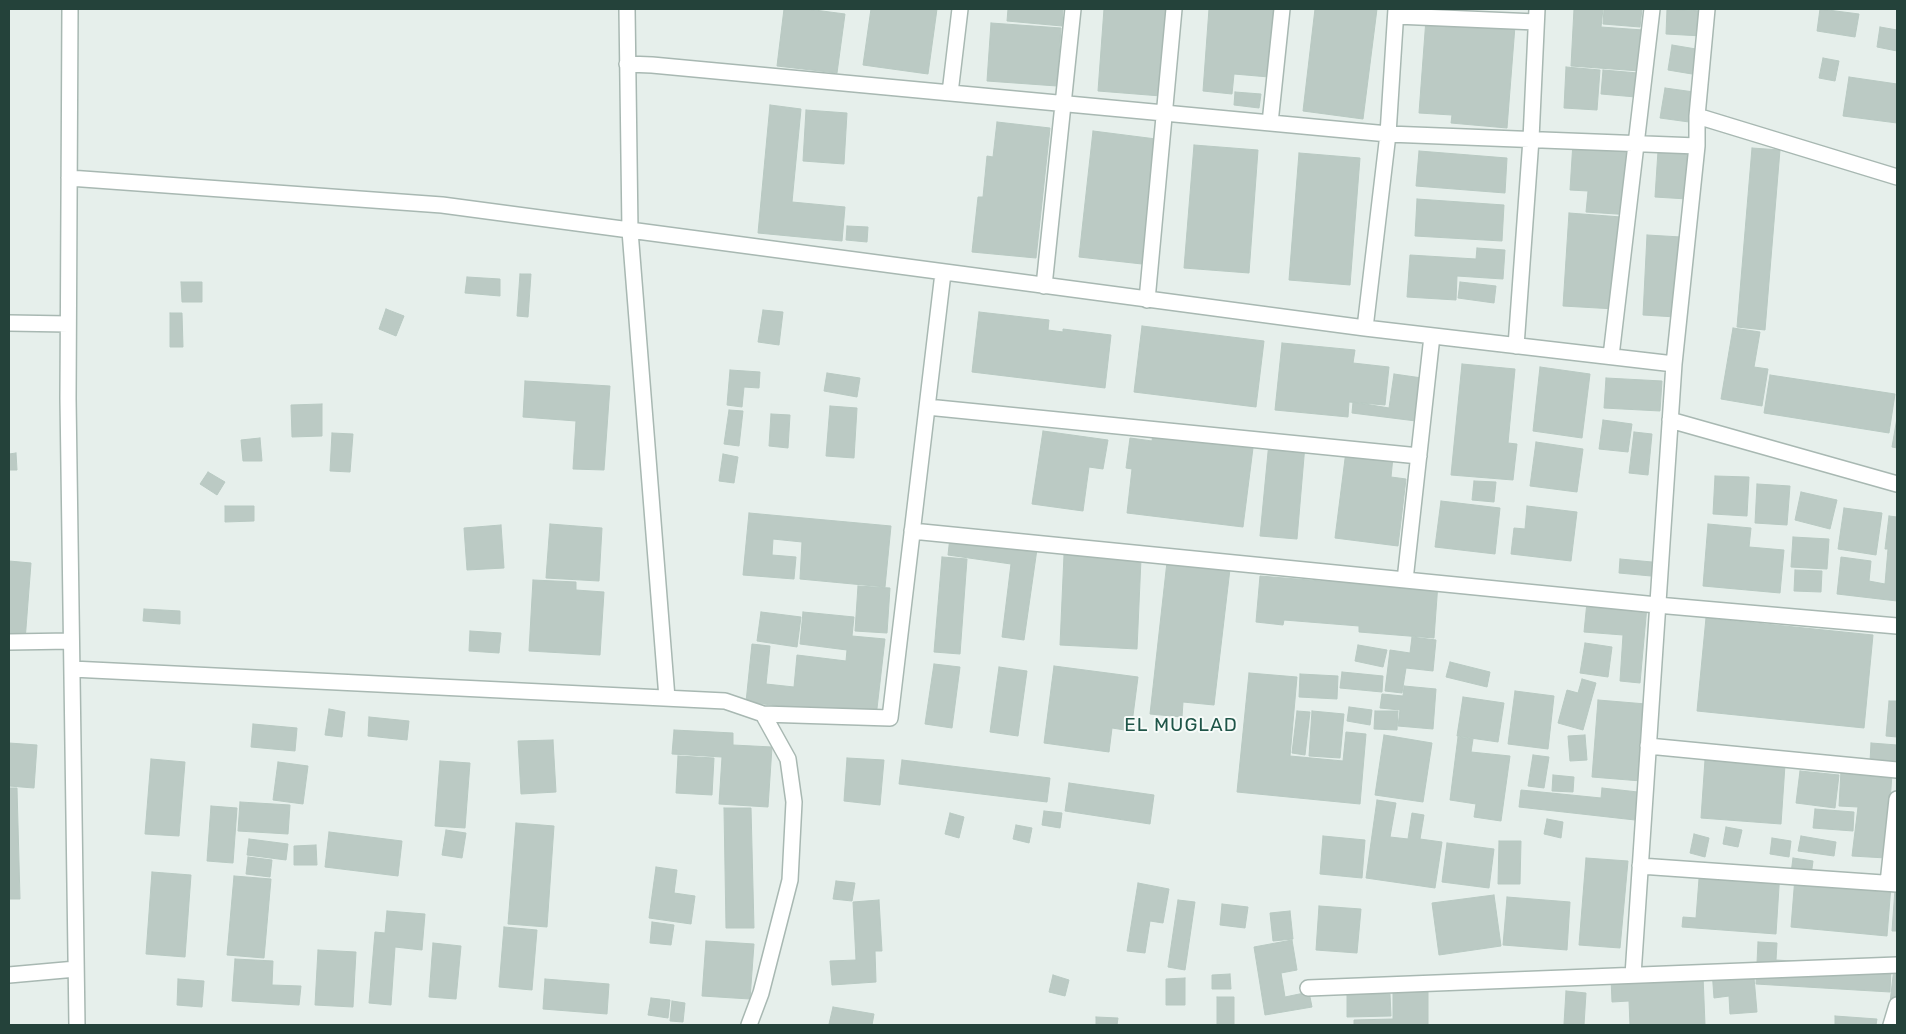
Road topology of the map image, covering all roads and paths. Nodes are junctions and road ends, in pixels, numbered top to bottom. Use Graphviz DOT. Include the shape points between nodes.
graph roads {
  1 [pos="70,9"];
  2 [pos="626,9"];
  3 [pos="960,9"];
  4 [pos="1073,9"];
  5 [pos="1174,9"];
  6 [pos="1282,9"];
  7 [pos="1652,9"];
  8 [pos="1707,9"];
  9 [pos="1396,12"];
  10 [pos="1536,15"];
  11 [pos="628,64"];
  12 [pos="950,93"];
  13 [pos="1064,103"];
  14 [pos="1164,113"];
  15 [pos="1697,116"];
  16 [pos="1270,122"];
  17 [pos="1388,134"];
  18 [pos="1531,139"];
  19 [pos="1636,144"];
  20 [pos="1697,146"];
  21 [pos="1897,177"];
  22 [pos="69,178"];
  23 [pos="630,230"];
  24 [pos="943,273"];
  25 [pos="1044,286"];
  26 [pos="1147,300"];
  27 [pos="9,323"];
  28 [pos="68,324"];
  29 [pos="1365,328"];
  30 [pos="1432,336"];
  31 [pos="1516,346"];
  32 [pos="1610,356"];
  33 [pos="1674,364"];
  34 [pos="927,407"];
  35 [pos="1670,420"];
  36 [pos="1419,456"];
  37 [pos="1897,484"];
  38 [pos="912,531"];
  39 [pos="1405,580"];
  40 [pos="1657,605"];
  41 [pos="1897,626"];
  42 [pos="71,641"];
  43 [pos="9,642"];
  44 [pos="72,669"];
  45 [pos="667,698"];
  46 [pos="764,714"];
  47 [pos="1648,746"];
  48 [pos="1897,770"];
  49 [pos="1897,799"];
  50 [pos="1640,866"];
  51 [pos="1892,883"];
  52 [pos="1897,965"];
  53 [pos="76,969"];
  54 [pos="9,975"];
  55 [pos="1633,975"];
  56 [pos="1308,988"];
  57 [pos="1897,1005"];
  58 [pos="77,1025"];
  59 [pos="749,1025"];
  60 [pos="1891,1025"];
  1 -- 22 [label="street"];
  2 -- 11 [label="street"];
  3 -- 12 [label="street"];
  4 -- 13 [label="street"];
  5 -- 14 [label="street"];
  6 -- 16 [label="street"];
  7 -- 19 [label="street"];
  8 -- 15 [label="street"];
  9 -- 10 [label="street"];
  9 -- 17 [label="street"];
  10 -- 18 [label="street"];
  11 -- 12 [label="street"];
  11 -- 23 [label="street"];
  12 -- 13 [label="street"];
  13 -- 14 [label="street"];
  13 -- 25 [label="street"];
  14 -- 16 [label="street"];
  14 -- 26 [label="street"];
  15 -- 20 [label="street"];
  15 -- 21 [label="street"];
  16 -- 17 [label="street"];
  17 -- 18 [label="street"];
  17 -- 29 [label="street"];
  18 -- 19 [label="street"];
  18 -- 31 [label="street"];
  19 -- 20 [label="street"];
  19 -- 32 [label="street"];
  20 -- 33 [label="street"];
  22 -- 23 [label="street" via="442,205"];
  22 -- 28 [label="street"];
  23 -- 24 [label="street"];
  23 -- 45 [label="street"];
  24 -- 25 [label="street"];
  24 -- 34 [label="street"];
  25 -- 26 [label="street"];
  26 -- 29 [label="street"];
  27 -- 28 [label="street"];
  28 -- 42 [label="street"];
  29 -- 30 [label="street"];
  30 -- 31 [label="street"];
  30 -- 36 [label="street"];
  31 -- 32 [label="street"];
  32 -- 33 [label="street"];
  33 -- 35 [label="street"];
  34 -- 36 [label="street"];
  34 -- 38 [label="street"];
  35 -- 37 [label="street"];
  35 -- 40 [label="street"];
  36 -- 39 [label="street"];
  38 -- 39 [label="street"];
  38 -- 46 [label="street" via="890,718"];
  39 -- 40 [label="street"];
  40 -- 41 [label="street"];
  40 -- 47 [label="street"];
  42 -- 43 [label="street"];
  42 -- 44 [label="street"];
  44 -- 45 [label="street"];
  44 -- 53 [label="street"];
  45 -- 46 [label="street" via="724,701"];
  46 -- 59 [label="street" via="788,759 794,802 790,880 761,993"];
  47 -- 48 [label="street"];
  47 -- 50 [label="street"];
  49 -- 51 [label="street"];
  50 -- 51 [label="street"];
  50 -- 55 [label="street"];
  52 -- 55 [label="street"];
  53 -- 54 [label="street"];
  53 -- 58 [label="street"];
  55 -- 56 [label="street"];
  57 -- 60 [label="street"];
}
